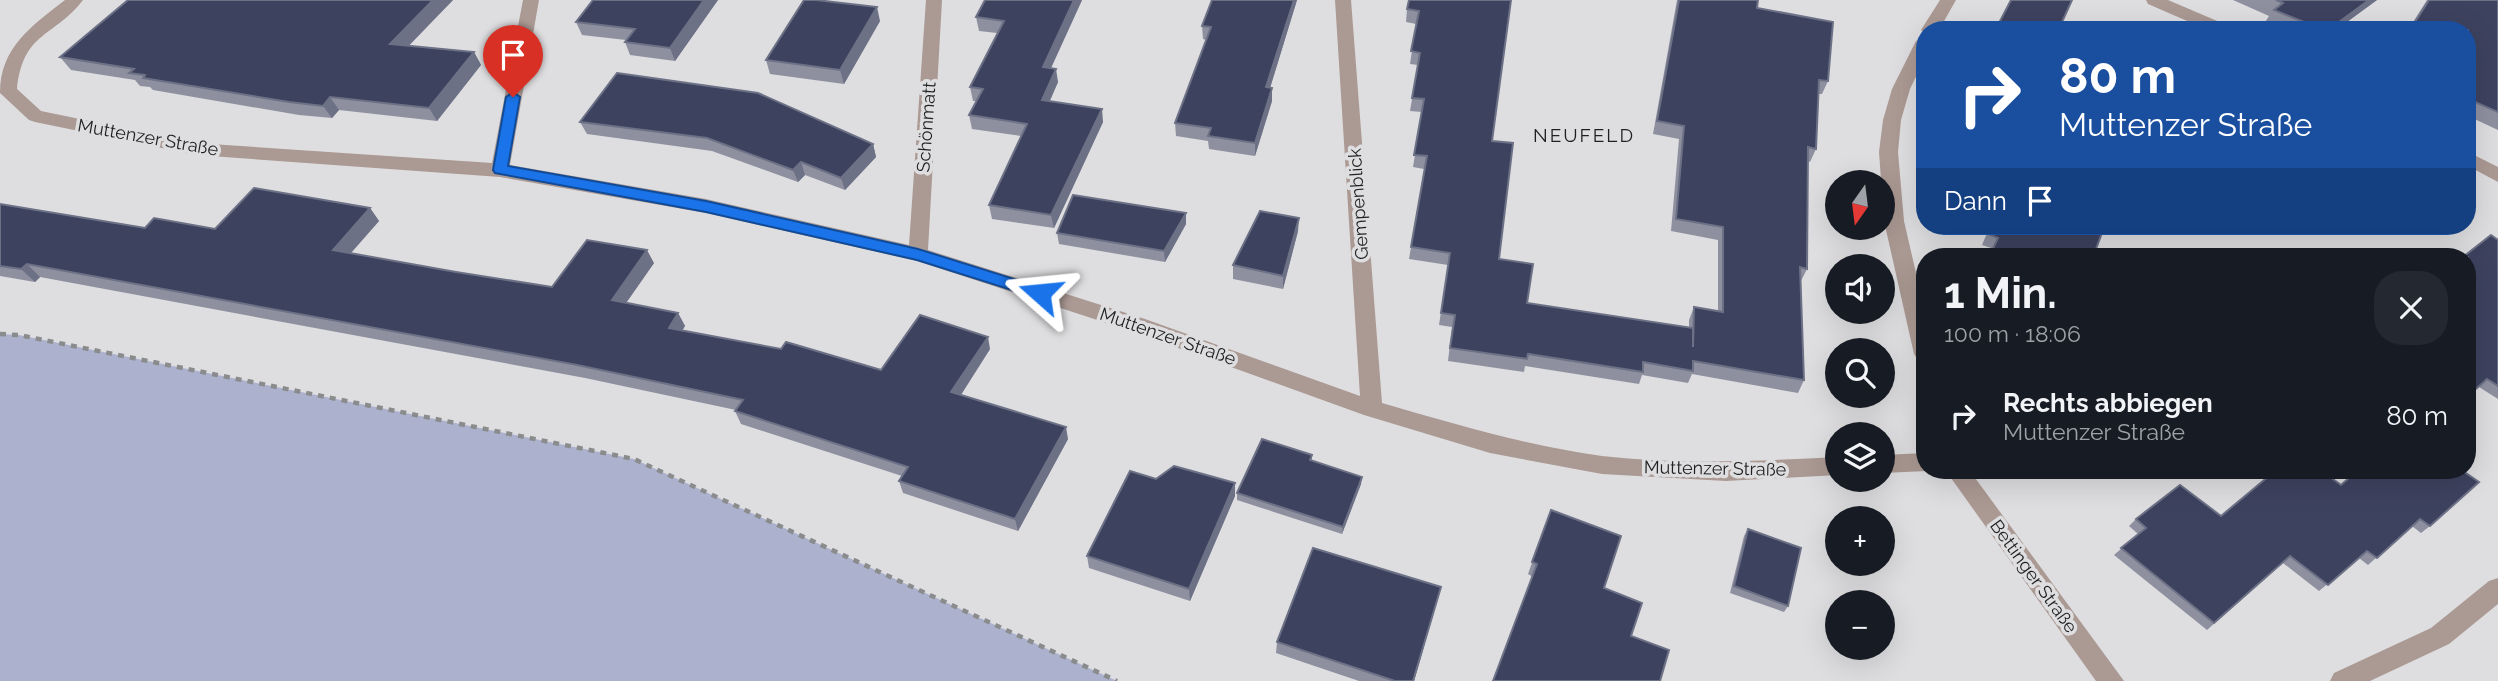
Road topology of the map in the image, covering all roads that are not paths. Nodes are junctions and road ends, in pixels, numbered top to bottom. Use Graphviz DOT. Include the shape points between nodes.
graph roads {
  1 [pos="75,0"];
  2 [pos="531,0"];
  3 [pos="934,0"];
  4 [pos="1343,0"];
  5 [pos="1948,0"];
  6 [pos="2154,0"];
  7 [pos="1935,21"];
  8 [pos="2202,21"];
  9 [pos="1916,59"];
  10 [pos="2476,163"];
  11 [pos="500,170"];
  12 [pos="2498,175"];
  13 [pos="918,254"];
  14 [pos="1916,316"];
  15 [pos="1372,409"];
  16 [pos="1916,462"];
  17 [pos="1895,463"];
  18 [pos="1825,467"];
  19 [pos="1963,479"];
  20 [pos="2498,589"];
  21 [pos="2111,681"];
  22 [pos="2343,681"];
  1 -- 11 [label="street, Muttenzer Straße" via="32,35 11,65 8,91 35,116 196,149"];
  2 -- 11 [label="street"];
  3 -- 13 [label="street, Schönmatt"];
  4 -- 15 [label="street, Gempenblick"];
  5 -- 7 [label="street"];
  6 -- 8 [label="street"];
  9 -- 14 [label="street" via="1900,91 1890,142 1891,209"];
  10 -- 12 [label="street"];
  11 -- 13 [label="street, Muttenzer Straße" via="706,206"];
  13 -- 15 [label="street, Muttenzer Straße" via="1138,324"];
  15 -- 18 [label="street, Muttenzer Straße" via="1490,444 1602,465 1727,472"];
  16 -- 17 [label="street"];
  19 -- 21 [label="street, Bettinger Straße"];
  20 -- 22 [label="street" via="2440,636"];
}
